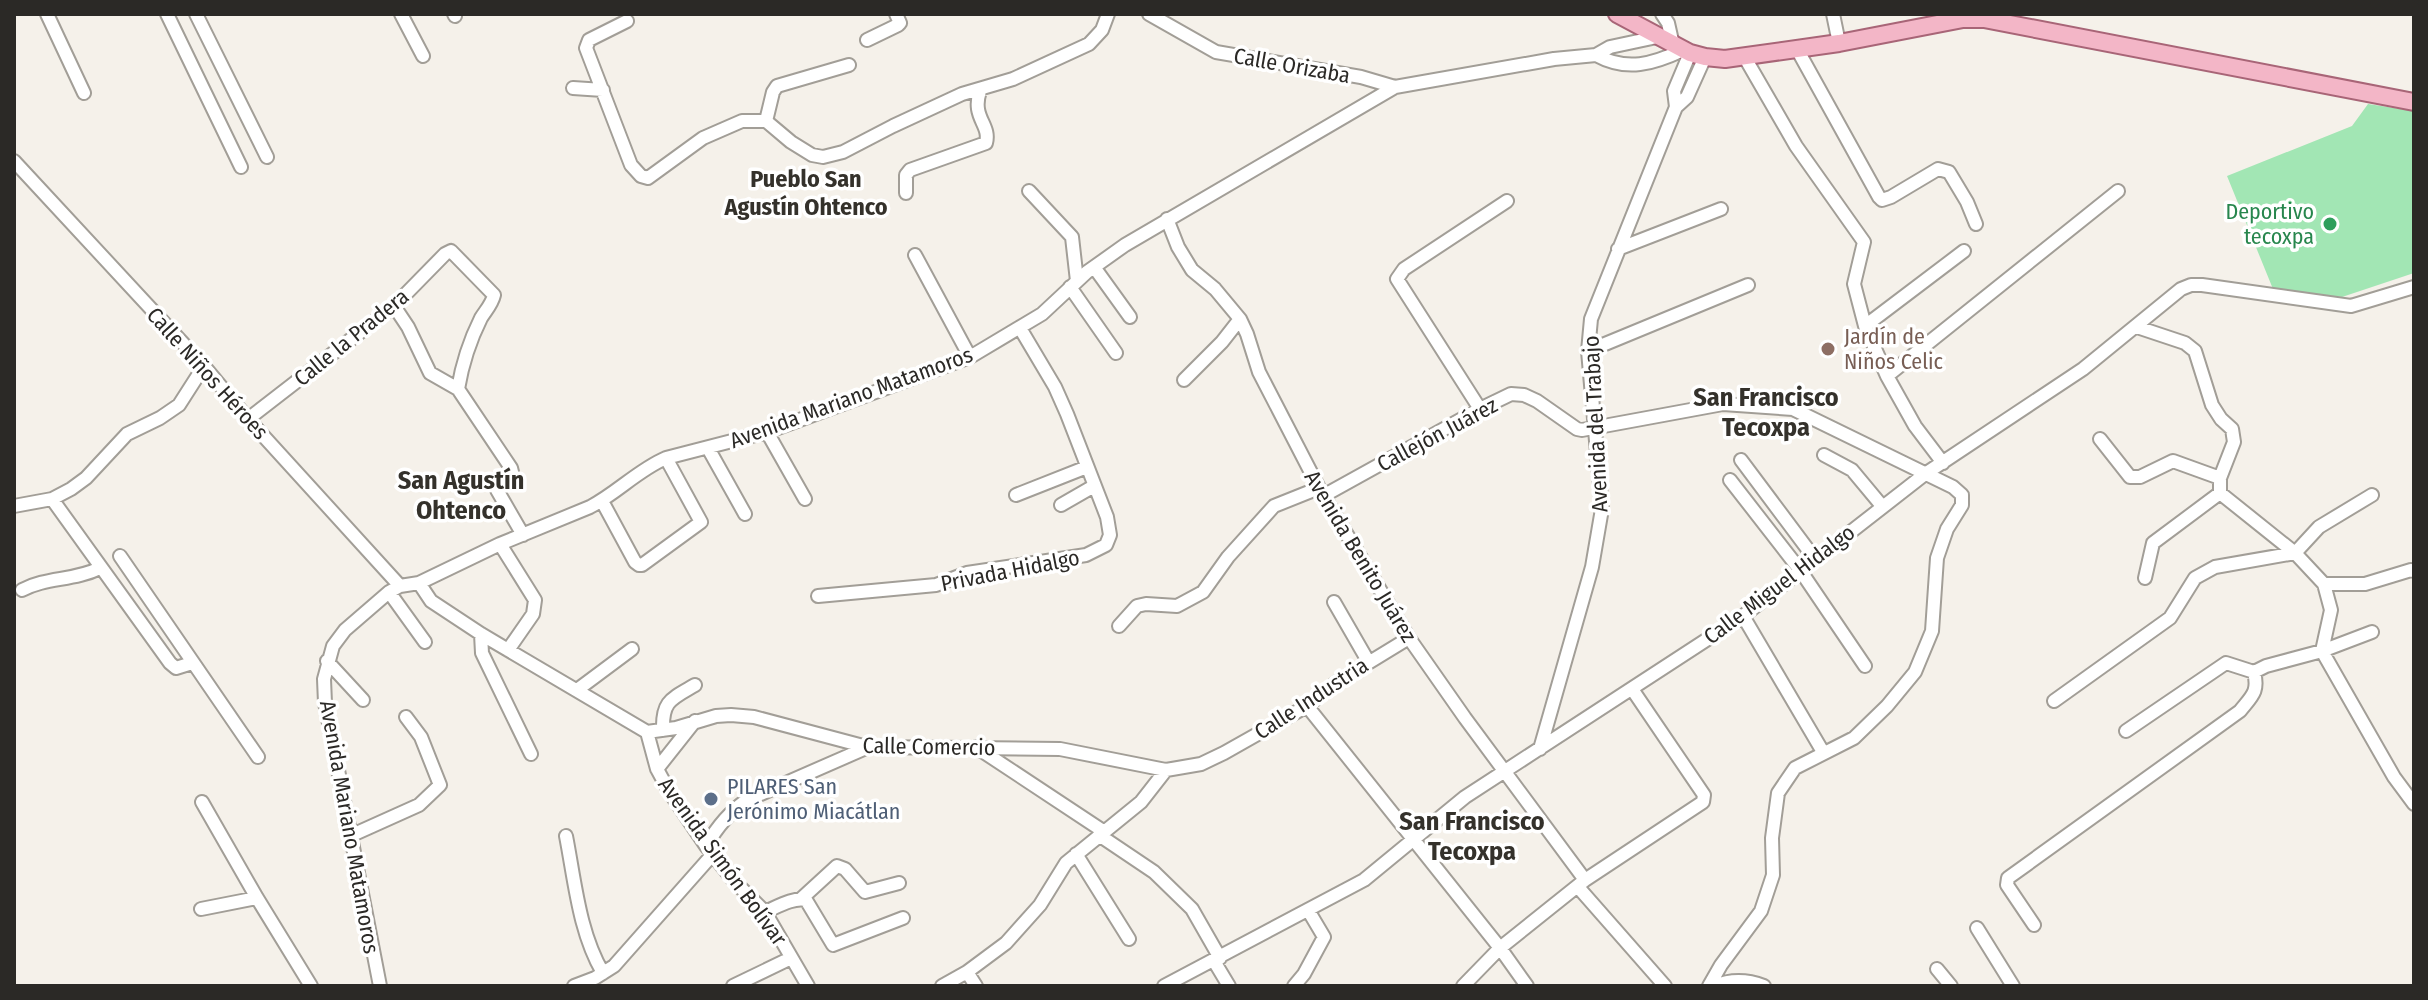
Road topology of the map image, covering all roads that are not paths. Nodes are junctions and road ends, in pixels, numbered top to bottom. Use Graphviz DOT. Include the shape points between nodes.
graph roads {
  1 [pos="47,14"];
  2 [pos="167,14"];
  3 [pos="196,14"];
  4 [pos="401,14"];
  5 [pos="896,14"];
  6 [pos="1108,14"];
  7 [pos="1149,14"];
  8 [pos="1617,14"];
  9 [pos="1662,14"];
  10 [pos="1833,14"];
  11 [pos="627,21"];
  12 [pos="1657,37"];
  13 [pos="867,40"];
  14 [pos="1839,43"];
  15 [pos="1797,49"];
  16 [pos="1688,51"];
  17 [pos="1596,55"];
  18 [pos="423,56"];
  19 [pos="1744,56"];
  20 [pos="849,65"];
  21 [pos="1395,87"];
  22 [pos="573,88"];
  23 [pos="603,90"];
  24 [pos="980,91"];
  25 [pos="84,93"];
  26 [pos="2414,102"];
  27 [pos="766,121"];
  28 [pos="267,157"];
  29 [pos="14,161"];
  30 [pos="241,167"];
  31 [pos="1029,191"];
  32 [pos="2118,191"];
  33 [pos="906,193"];
  34 [pos="1507,201"];
  35 [pos="1721,209"];
  36 [pos="1167,219"];
  37 [pos="1976,224"];
  38 [pos="1618,249"];
  39 [pos="1964,251"];
  40 [pos="915,255"];
  41 [pos="1094,267"];
  42 [pos="1073,284"];
  43 [pos="1748,285"];
  44 [pos="2414,287"];
  45 [pos="394,306"];
  46 [pos="1130,317"];
  47 [pos="1240,319"];
  48 [pos="1865,326"];
  49 [pos="2137,327"];
  50 [pos="1020,328"];
  51 [pos="1588,351"];
  52 [pos="1116,353"];
  53 [pos="970,357"];
  54 [pos="204,366"];
  55 [pos="1887,376"];
  56 [pos="1184,380"];
  57 [pos="458,389"];
  58 [pos="1480,409"];
  59 [pos="248,419"];
  60 [pos="1594,428"];
  61 [pos="767,432"];
  62 [pos="2100,439"];
  63 [pos="708,448"];
  64 [pos="1824,455"];
  65 [pos="666,458"];
  66 [pos="1741,460"];
  67 [pos="1943,463"];
  68 [pos="1087,467"];
  69 [pos="1925,474"];
  70 [pos="2220,478"];
  71 [pos="1730,480"];
  72 [pos="1094,486"];
  73 [pos="1321,492"];
  74 [pos="2220,493"];
  75 [pos="1016,495"];
  76 [pos="2372,495"];
  77 [pos="52,499"];
  78 [pos="805,499"];
  79 [pos="602,501"];
  80 [pos="1061,505"];
  81 [pos="14,506"];
  82 [pos="1882,506"];
  83 [pos="745,514"];
  84 [pos="523,535"];
  85 [pos="500,544"];
  86 [pos="2295,553"];
  87 [pos="120,556"];
  88 [pos="1815,559"];
  89 [pos="100,568"];
  90 [pos="1800,570"];
  91 [pos="2414,571"];
  92 [pos="2145,578"];
  93 [pos="419,583"];
  94 [pos="2324,584"];
  95 [pos="394,589"];
  96 [pos="22,590"];
  97 [pos="818,596"];
  98 [pos="1334,602"];
  99 [pos="1743,616"];
  100 [pos="1119,626"];
  101 [pos="2372,632"];
  102 [pos="481,634"];
  103 [pos="1409,638"];
  104 [pos="425,642"];
  105 [pos="632,649"];
  106 [pos="508,650"];
  107 [pos="2322,651"];
  108 [pos="327,661"];
  109 [pos="1368,661"];
  110 [pos="192,663"];
  111 [pos="1865,666"];
  112 [pos="2254,672"];
  113 [pos="695,685"];
  114 [pos="1632,689"];
  115 [pos="577,690"];
  116 [pos="363,700"];
  117 [pos="2054,701"];
  118 [pos="1307,706"];
  119 [pos="406,717"];
  120 [pos="696,721"];
  121 [pos="663,730"];
  122 [pos="2126,731"];
  123 [pos="647,732"];
  124 [pos="867,747"];
  125 [pos="976,747"];
  126 [pos="1540,749"];
  127 [pos="1823,752"];
  128 [pos="531,754"];
  129 [pos="258,757"];
  130 [pos="657,769"];
  131 [pos="1166,770"];
  132 [pos="1504,772"];
  133 [pos="202,802"];
  134 [pos="2414,804"];
  135 [pos="1101,833"];
  136 [pos="350,836"];
  137 [pos="566,836"];
  138 [pos="1413,840"];
  139 [pos="710,850"];
  140 [pos="1076,854"];
  141 [pos="899,883"];
  142 [pos="1581,883"];
  143 [pos="257,898"];
  144 [pos="801,899"];
  145 [pos="201,909"];
  146 [pos="1308,910"];
  147 [pos="765,912"];
  148 [pos="903,918"];
  149 [pos="2034,925"];
  150 [pos="1977,928"];
  151 [pos="1129,939"];
  152 [pos="1500,948"];
  153 [pos="791,958"];
  154 [pos="1217,959"];
  155 [pos="1937,969"];
  156 [pos="967,972"];
  157 [pos="603,973"];
  158 [pos="311,986"];
  159 [pos="380,986"];
  160 [pos="574,986"];
  161 [pos="733,986"];
  162 [pos="808,986"];
  163 [pos="942,986"];
  164 [pos="976,986"];
  165 [pos="1164,986"];
  166 [pos="1229,986"];
  167 [pos="1294,986"];
  168 [pos="1463,986"];
  169 [pos="1527,986"];
  170 [pos="1665,986"];
  171 [pos="1712,986"];
  172 [pos="1764,986"];
  173 [pos="1951,986"];
  174 [pos="2013,986"];
  1 -- 25 [label="street"];
  2 -- 30 [label="street"];
  3 -- 28 [label="street"];
  4 -- 18 [label="street"];
  5 -- 13 [label="street" via="898,25"];
  6 -- 24 [label="street" via="1089,44"];
  7 -- 21 [label="street, Calle Orizaba" via="1216,52"];
  8 -- 12 [label="main road"];
  9 -- 16 [label="street"];
  10 -- 14 [label="street"];
  11 -- 23 [label="street" via="586,44"];
  12 -- 16 [label="main road"];
  12 -- 17 [label="street, Avenida Mariano Matamoros"];
  14 -- 15 [label="main road"];
  14 -- 26 [label="main road" via="1984,19"];
  15 -- 19 [label="main road"];
  15 -- 37 [label="street" via="1882,200 1938,169 1949,172"];
  16 -- 17 [label="street, Avenida Mariano Matamoros" via="1637,65"];
  16 -- 19 [label="main road" via="1725,59"];
  16 -- 38 [label="street, Avenida del Trabajo" via="1674,91 1676,107"];
  17 -- 21 [label="street, Avenida Mariano Matamoros"];
  19 -- 48 [label="street" via="1796,146 1864,242 1854,284"];
  20 -- 27 [label="street" via="777,86"];
  21 -- 36 [label="street, Avenida Mariano Matamoros"];
  22 -- 23 [label="street"];
  23 -- 27 [label="street" via="631,165 648,178 703,138 742,121"];
  24 -- 27 [label="street" via="962,94 823,157 791,142"];
  24 -- 33 [label="street" via="977,112 986,143 910,170"];
  29 -- 54 [label="street, Calle Niños Héroes"];
  31 -- 42 [label="street" via="1072,237"];
  32 -- 55 [label="street"];
  34 -- 58 [label="street" via="1404,269 1397,279"];
  35 -- 38 [label="street"];
  36 -- 41 [label="street, Avenida Mariano Matamoros"];
  36 -- 47 [label="street, Avenida Benito Juárez" via="1192,270"];
  38 -- 51 [label="street, Avenida del Trabajo" via="1591,319"];
  39 -- 48 [label="street"];
  40 -- 53 [label="street"];
  41 -- 42 [label="street, Avenida Mariano Matamoros"];
  41 -- 46 [label="street"];
  42 -- 50 [label="street, Avenida Mariano Matamoros"];
  42 -- 52 [label="street"];
  43 -- 51 [label="street"];
  44 -- 49 [label="street, Calle Miguel Hidalgo" via="2351,306 2191,285"];
  45 -- 57 [label="street" via="430,373"];
  45 -- 57 [label="street, Calle la Pradera" via="451,251 494,295 462,367"];
  45 -- 59 [label="street, Calle la Pradera"];
  47 -- 56 [label="street"];
  47 -- 73 [label="street, Avenida Benito Juárez" via="1259,372"];
  48 -- 55 [label="street"];
  49 -- 67 [label="street, Calle Miguel Hidalgo"];
  49 -- 70 [label="street" via="2195,351 2212,405 2232,429 2234,442"];
  50 -- 53 [label="street, Avenida Mariano Matamoros"];
  50 -- 68 [label="street, Privada Hidalgo" via="1055,387"];
  51 -- 60 [label="street, Avenida del Trabajo"];
  53 -- 61 [label="street, Avenida Mariano Matamoros"];
  54 -- 59 [label="street, Calle Niños Héroes"];
  54 -- 77 [label="street" via="179,405 127,434 86,478"];
  55 -- 67 [label="street"];
  57 -- 84 [label="street" via="511,468 497,490"];
  58 -- 60 [label="street, Callejón Juárez" via="1511,394 1524,395 1577,429"];
  58 -- 73 [label="street, Callejón Juárez"];
  59 -- 95 [label="street, Calle Niños Héroes"];
  60 -- 69 [label="street" via="1723,404 1793,409"];
  60 -- 126 [label="street, Avenida del Trabajo" via="1602,509 1592,567"];
  61 -- 63 [label="street, Avenida Mariano Matamoros"];
  61 -- 78 [label="street"];
  62 -- 70 [label="street" via="2130,477 2173,461"];
  63 -- 65 [label="street, Avenida Mariano Matamoros"];
  63 -- 83 [label="street"];
  64 -- 82 [label="street" via="1852,470"];
  65 -- 79 [label="street, Avenida Mariano Matamoros"];
  65 -- 79 [label="street" via="698,523 639,565"];
  66 -- 88 [label="street"];
  67 -- 69 [label="street, Calle Miguel Hidalgo"];
  68 -- 72 [label="street, Privada Hidalgo"];
  68 -- 75 [label="street"];
  69 -- 82 [label="street, Calle Miguel Hidalgo"];
  69 -- 127 [label="street" via="1962,495 1937,558 1932,631 1915,672 1887,706 1854,738"];
  70 -- 74 [label="street"];
  71 -- 90 [label="street"];
  72 -- 80 [label="street"];
  72 -- 97 [label="street, Privada Hidalgo" via="1110,535 1097,551 967,573 936,585"];
  73 -- 100 [label="street, Callejón Juárez" via="1274,506 1203,592 1177,606 1137,606"];
  73 -- 103 [label="street, Avenida Benito Juárez"];
  74 -- 86 [label="street"];
  74 -- 92 [label="street" via="2153,543"];
  76 -- 86 [label="street" via="2319,527"];
  77 -- 81 [label="street"];
  77 -- 89 [label="street"];
  79 -- 84 [label="street, Avenida Mariano Matamoros"];
  82 -- 88 [label="street, Calle Miguel Hidalgo"];
  84 -- 85 [label="street, Avenida Mariano Matamoros"];
  85 -- 93 [label="street, Avenida Mariano Matamoros"];
  85 -- 106 [label="street" via="535,600 533,614"];
  86 -- 94 [label="street"];
  86 -- 117 [label="street" via="2215,567 2195,578 2170,618"];
  87 -- 110 [label="street"];
  88 -- 90 [label="street, Calle Miguel Hidalgo"];
  89 -- 96 [label="street"];
  89 -- 110 [label="street" via="170,663 176,668"];
  90 -- 99 [label="street, Calle Miguel Hidalgo"];
  90 -- 111 [label="street"];
  91 -- 94 [label="street" via="2365,584"];
  93 -- 95 [label="street, Avenida Mariano Matamoros"];
  93 -- 102 [label="street" via="431,601"];
  94 -- 107 [label="street" via="2331,610"];
  95 -- 104 [label="street, Calle Niños Héroes"];
  95 -- 108 [label="street, Avenida Mariano Matamoros" via="345,630"];
  98 -- 109 [label="street"];
  99 -- 114 [label="street, Calle Miguel Hidalgo"];
  99 -- 127 [label="street"];
  101 -- 107 [label="street"];
  102 -- 106 [label="street"];
  102 -- 128 [label="street" via="482,653"];
  103 -- 109 [label="street, Calle Industria"];
  103 -- 132 [label="street, Avenida Benito Juárez"];
  105 -- 115 [label="street"];
  106 -- 115 [label="street"];
  107 -- 112 [label="street"];
  107 -- 134 [label="street"];
  108 -- 116 [label="street"];
  108 -- 136 [label="street, Avenida Mariano Matamoros" via="325,703"];
  109 -- 118 [label="street, Calle Industria"];
  110 -- 129 [label="street"];
  112 -- 122 [label="street" via="2226,663"];
  112 -- 149 [label="street" via="2257,685 2240,711 2008,878 2007,885"];
  113 -- 121 [label="street" via="666,704"];
  114 -- 126 [label="street, Calle Miguel Hidalgo"];
  114 -- 142 [label="street" via="1704,795 1703,802"];
  115 -- 123 [label="street"];
  118 -- 131 [label="street, Calle Industria" via="1201,764"];
  118 -- 138 [label="street"];
  119 -- 136 [label="street" via="421,737 440,785 419,805"];
  120 -- 121 [label="street, Calle Comercio"];
  120 -- 124 [label="street, Calle Comercio" via="754,717"];
  120 -- 130 [label="street"];
  121 -- 123 [label="street, Calle Comercio"];
  123 -- 130 [label="street, Avenida Simón Bolívar"];
  124 -- 125 [label="street, Calle Comercio"];
  124 -- 139 [label="street" via="734,808 716,828"];
  125 -- 131 [label="street, Calle Comercio" via="1060,749"];
  125 -- 135 [label="street"];
  126 -- 132 [label="street, Calle Miguel Hidalgo"];
  127 -- 171 [label="street" via="1795,768 1778,793 1773,875 1761,911"];
  130 -- 139 [label="street, Avenida Simón Bolívar"];
  131 -- 135 [label="street" via="1141,802"];
  132 -- 138 [label="street, Calle Miguel Hidalgo"];
  132 -- 142 [label="street, Avenida Benito Juárez"];
  133 -- 143 [label="street"];
  135 -- 140 [label="street"];
  135 -- 154 [label="street" via="1154,872 1192,909"];
  136 -- 159 [label="street, Avenida Mariano Matamoros"];
  137 -- 157 [label="street" via="586,938"];
  138 -- 146 [label="street, Calle Miguel Hidalgo" via="1364,880"];
  138 -- 152 [label="street"];
  139 -- 147 [label="street, Avenida Simón Bolívar"];
  139 -- 157 [label="street"];
  140 -- 151 [label="street"];
  140 -- 156 [label="street" via="1032,916"];
  141 -- 144 [label="street" via="865,892 837,866"];
  142 -- 152 [label="street"];
  142 -- 170 [label="street, Avenida Benito Juárez"];
  143 -- 145 [label="street"];
  143 -- 158 [label="street"];
  144 -- 147 [label="street"];
  144 -- 148 [label="street" via="833,945"];
  146 -- 154 [label="street, Calle Miguel Hidalgo"];
  146 -- 167 [label="street" via="1324,937"];
  147 -- 153 [label="street, Avenida Simón Bolívar"];
  150 -- 174 [label="street"];
  152 -- 168 [label="street"];
  152 -- 169 [label="street"];
  153 -- 161 [label="street"];
  153 -- 162 [label="street, Avenida Simón Bolívar"];
  154 -- 165 [label="street, Calle Miguel Hidalgo"];
  154 -- 166 [label="street"];
  155 -- 173 [label="street"];
  156 -- 163 [label="street"];
  156 -- 164 [label="street"];
  157 -- 160 [label="street"];
  171 -- 172 [label="street" via="1734,981"];
}
